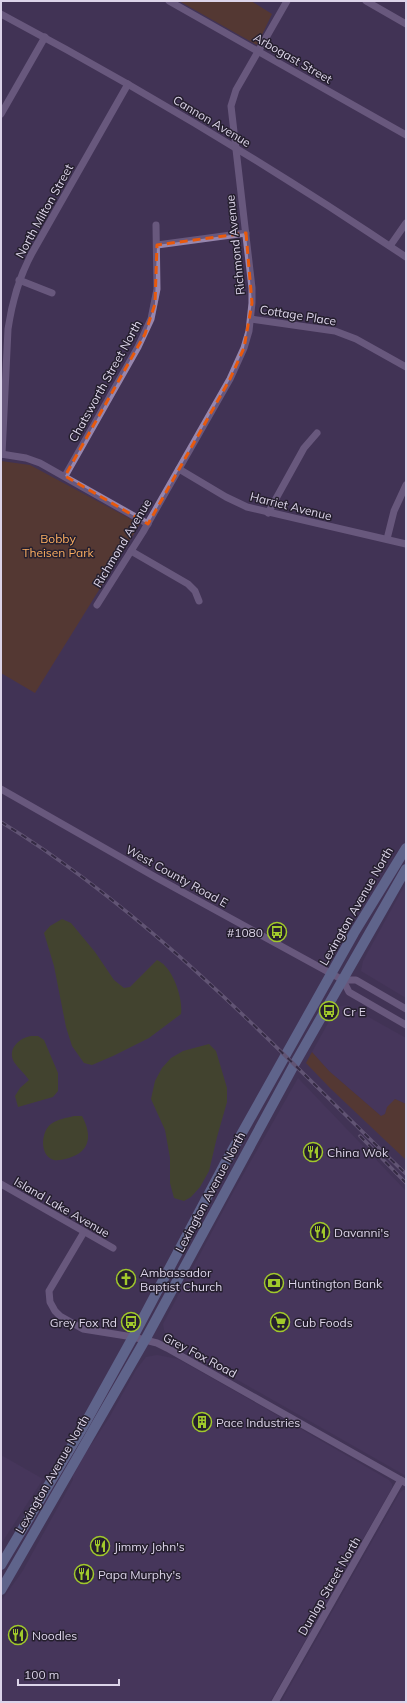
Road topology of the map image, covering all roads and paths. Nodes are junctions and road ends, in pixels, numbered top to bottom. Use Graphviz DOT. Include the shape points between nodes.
graph roads {
  1 [pos="169,1"];
  2 [pos="287,1"];
  3 [pos="366,1"];
  4 [pos="1,14"];
  5 [pos="406,24"];
  6 [pos="45,37"];
  7 [pos="258,51"];
  8 [pos="128,84"];
  9 [pos="1,114"];
  10 [pos="406,135"];
  11 [pos="235,147"];
  12 [pos="406,223"];
  13 [pos="156,225"];
  14 [pos="246,233"];
  15 [pos="157,245"];
  16 [pos="390,246"];
  17 [pos="406,257"];
  18 [pos="19,280"];
  19 [pos="52,293"];
  20 [pos="251,319"];
  21 [pos="406,368"];
  22 [pos="317,433"];
  23 [pos="1,454"];
  24 [pos="179,469"];
  25 [pos="65,476"];
  26 [pos="406,485"];
  27 [pos="268,513"];
  28 [pos="148,524"];
  29 [pos="387,539"];
  30 [pos="406,544"];
  31 [pos="131,551"];
  32 [pos="199,601"];
  33 [pos="97,605"];
  34 [pos="1,789"];
  35 [pos="406,848"];
  36 [pos="406,869"];
  37 [pos="332,973"];
  38 [pos="343,980"];
  39 [pos="406,1009"];
  40 [pos="406,1025"];
  41 [pos="1,1184"];
  42 [pos="84,1232"];
  43 [pos="113,1248"];
  44 [pos="133,1337"];
  45 [pos="145,1340"];
  46 [pos="404,1482"];
  47 [pos="1,1565"];
  48 [pos="1,1590"];
  49 [pos="275,1702"];
  1 -- 7 [label="street, Arbogast Street"];
  2 -- 7 [label="street, Richmond Avenue"];
  3 -- 5 [label="street"];
  4 -- 6 [label="street, Cannon Avenue"];
  6 -- 8 [label="street, Cannon Avenue"];
  6 -- 9 [label="street"];
  7 -- 10 [label="street, Arbogast Street"];
  7 -- 11 [label="street, Richmond Avenue" via="233,97 231,116"];
  8 -- 11 [label="street, Cannon Avenue"];
  8 -- 18 [label="street, North Milton Street" via="32,252"];
  11 -- 14 [label="street, Richmond Avenue"];
  11 -- 16 [label="street, Cannon Avenue" via="314,195"];
  12 -- 16 [label="street"];
  13 -- 15 [label="street, Chatsworth Street North"];
  14 -- 15 [label="street"];
  14 -- 20 [label="street, Richmond Avenue" via="252,288"];
  15 -- 25 [label="street, Chatsworth Street North" via="157,289 153,312 145,334"];
  16 -- 17 [label="street, Cannon Avenue"];
  18 -- 19 [label="street"];
  18 -- 23 [label="street, North Milton Street" via="8,329"];
  20 -- 21 [label="street, Cottage Place" via="335,331 356,339"];
  20 -- 24 [label="street, Richmond Avenue" via="238,364"];
  22 -- 27 [label="street" via="304,448"];
  23 -- 25 [label="street" via="33,460"];
  24 -- 27 [label="street, Harriet Avenue" via="236,502"];
  24 -- 28 [label="street, Richmond Avenue"];
  25 -- 28 [label="street"];
  26 -- 29 [label="street" via="394,511"];
  27 -- 29 [label="street, Harriet Avenue"];
  28 -- 31 [label="street, Richmond Avenue"];
  29 -- 30 [label="street, Harriet Avenue"];
  31 -- 32 [label="street" via="188,584 195,591"];
  31 -- 33 [label="street, Richmond Avenue"];
  34 -- 37 [label="street, West County Road E"];
  35 -- 37 [label="main road, Lexington Avenue North"];
  36 -- 38 [label="main road, Lexington Avenue North"];
  37 -- 38 [label="street, West County Road E"];
  37 -- 44 [label="main road, Lexington Avenue North" via="222,1169"];
  38 -- 39 [label="street, West County Road E" via="356,980"];
  38 -- 40 [label="street, West County Road E" via="349,992"];
  38 -- 45 [label="main road, Lexington Avenue North"];
  41 -- 42 [label="street, Island Lake Avenue"];
  42 -- 43 [label="street, Island Lake Avenue"];
  42 -- 44 [label="street, Grey Fox Road" via="52,1285 49,1297 52,1307 60,1316 83,1329"];
  44 -- 45 [label="street, Grey Fox Road"];
  44 -- 47 [label="main road, Lexington Avenue North" via="78,1436"];
  45 -- 46 [label="street, Grey Fox Road" via="180,1355"];
  45 -- 48 [label="main road, Lexington Avenue North"];
  46 -- 49 [label="street, Dunlap Street North"];
}
